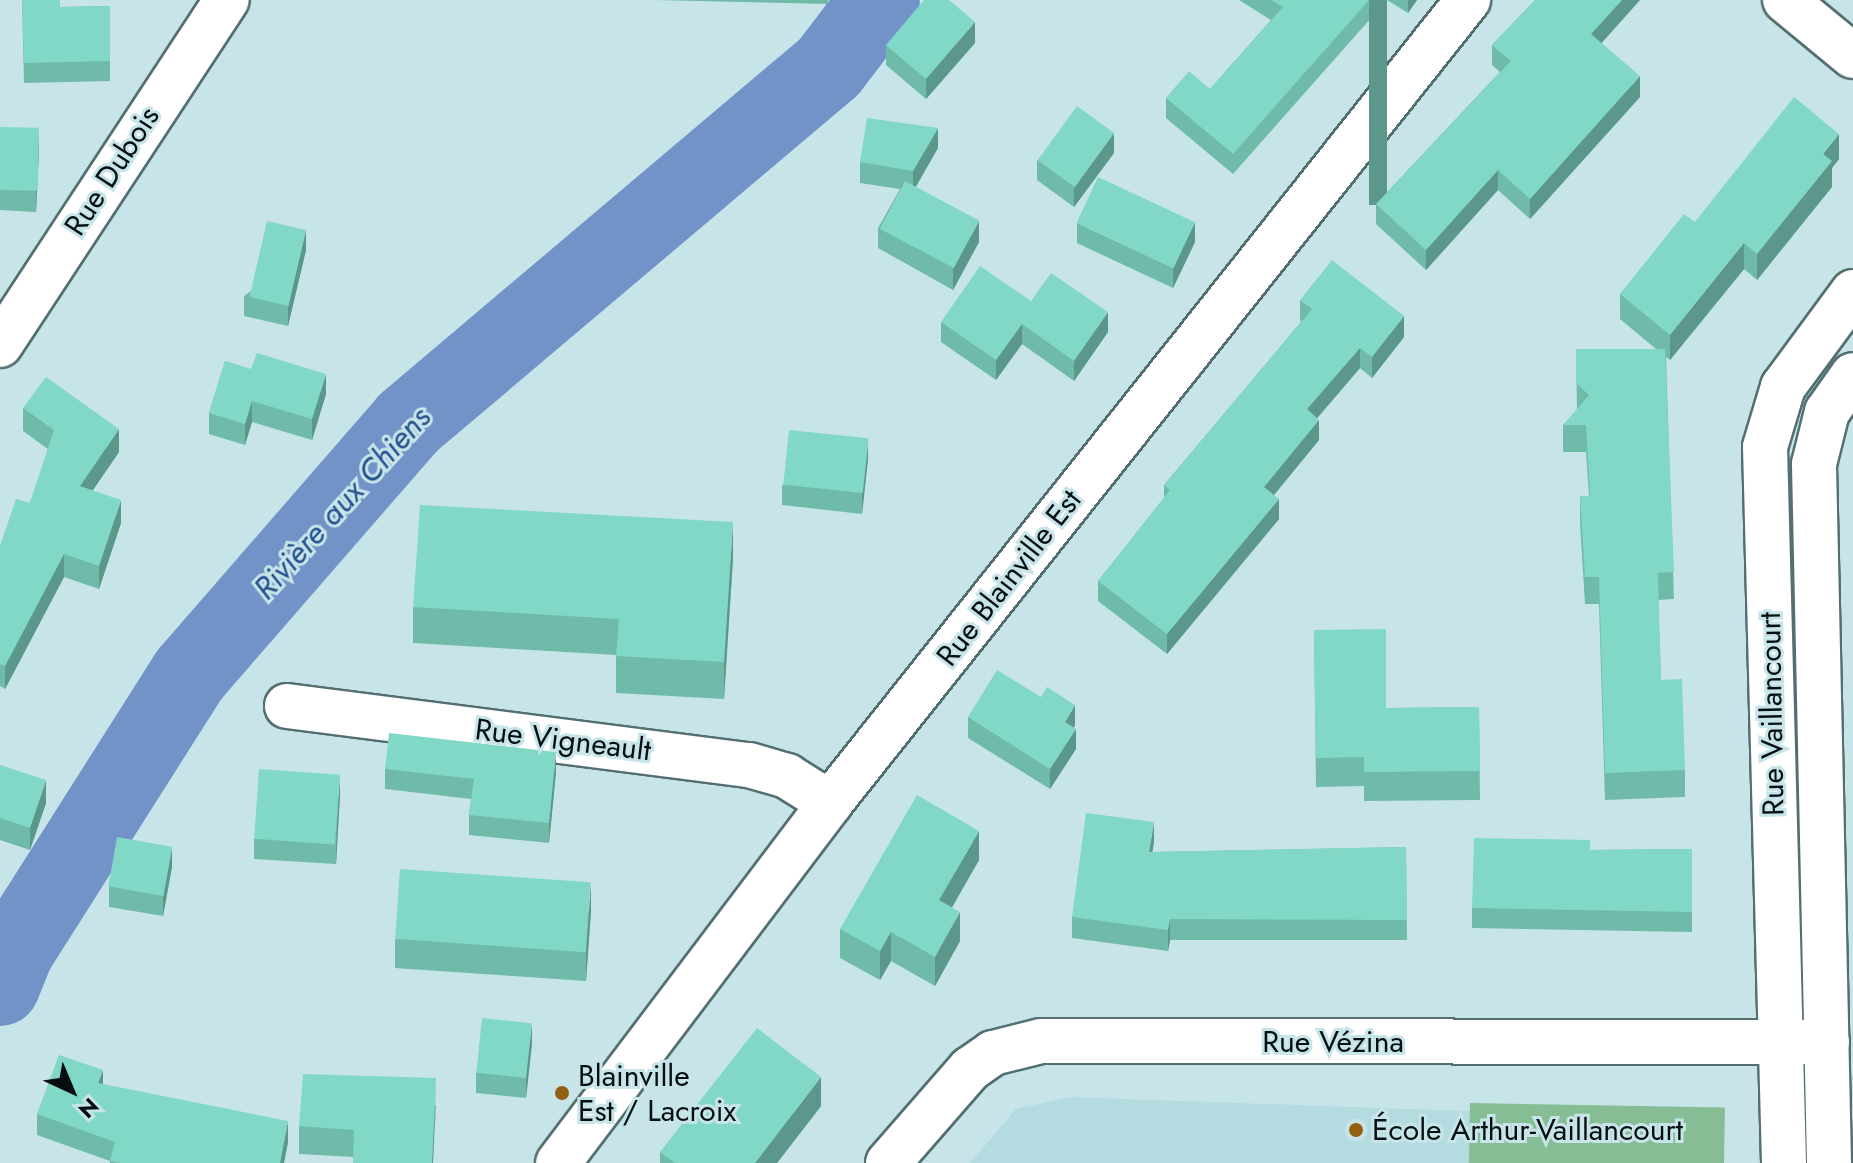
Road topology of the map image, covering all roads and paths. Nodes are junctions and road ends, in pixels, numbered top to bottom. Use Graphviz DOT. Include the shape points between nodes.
graph roads {
  1 [pos="227,0"];
  2 [pos="1468,0"];
  3 [pos="1785,0"];
  4 [pos="1853,56"];
  5 [pos="1853,292"];
  6 [pos="0,345"];
  7 [pos="1853,375"];
  8 [pos="1768,586"];
  9 [pos="1835,587"];
  10 [pos="1835,635"];
  11 [pos="1769,636"];
  12 [pos="287,706"];
  13 [pos="830,803"];
  14 [pos="1827,1042"];
  15 [pos="1779,1043"];
  16 [pos="558,1163"];
  17 [pos="888,1163"];
  18 [pos="1784,1163"];
  19 [pos="1829,1163"];
  1 -- 6 [label="street, Rue Dubois"];
  2 -- 13 [label="street, Rue Blainville Est"];
  3 -- 4 [label="street"];
  5 -- 8 [label="street, Rue Vaillancourt" via="1797,366 1771,416"];
  7 -- 9 [label="street, Rue Vaillancourt" via="1817,435"];
  8 -- 9 [label="street"];
  8 -- 11 [label="street, Rue Vaillancourt"];
  9 -- 10 [label="street, Rue Vaillancourt"];
  10 -- 11 [label="street"];
  10 -- 14 [label="street, Rue Vaillancourt"];
  11 -- 15 [label="street, Rue Vaillancourt"];
  12 -- 13 [label="street, Rue Vigneault" via="749,765 787,776"];
  13 -- 16 [label="street, Rue Blainville Est"];
  14 -- 15 [label="street, Rue Vézina"];
  14 -- 19 [label="street, Rue Vaillancourt"];
  15 -- 17 [label="street, Rue Vézina" via="1041,1041 993,1053 970,1069"];
  15 -- 18 [label="street, Rue Vaillancourt"];
}
